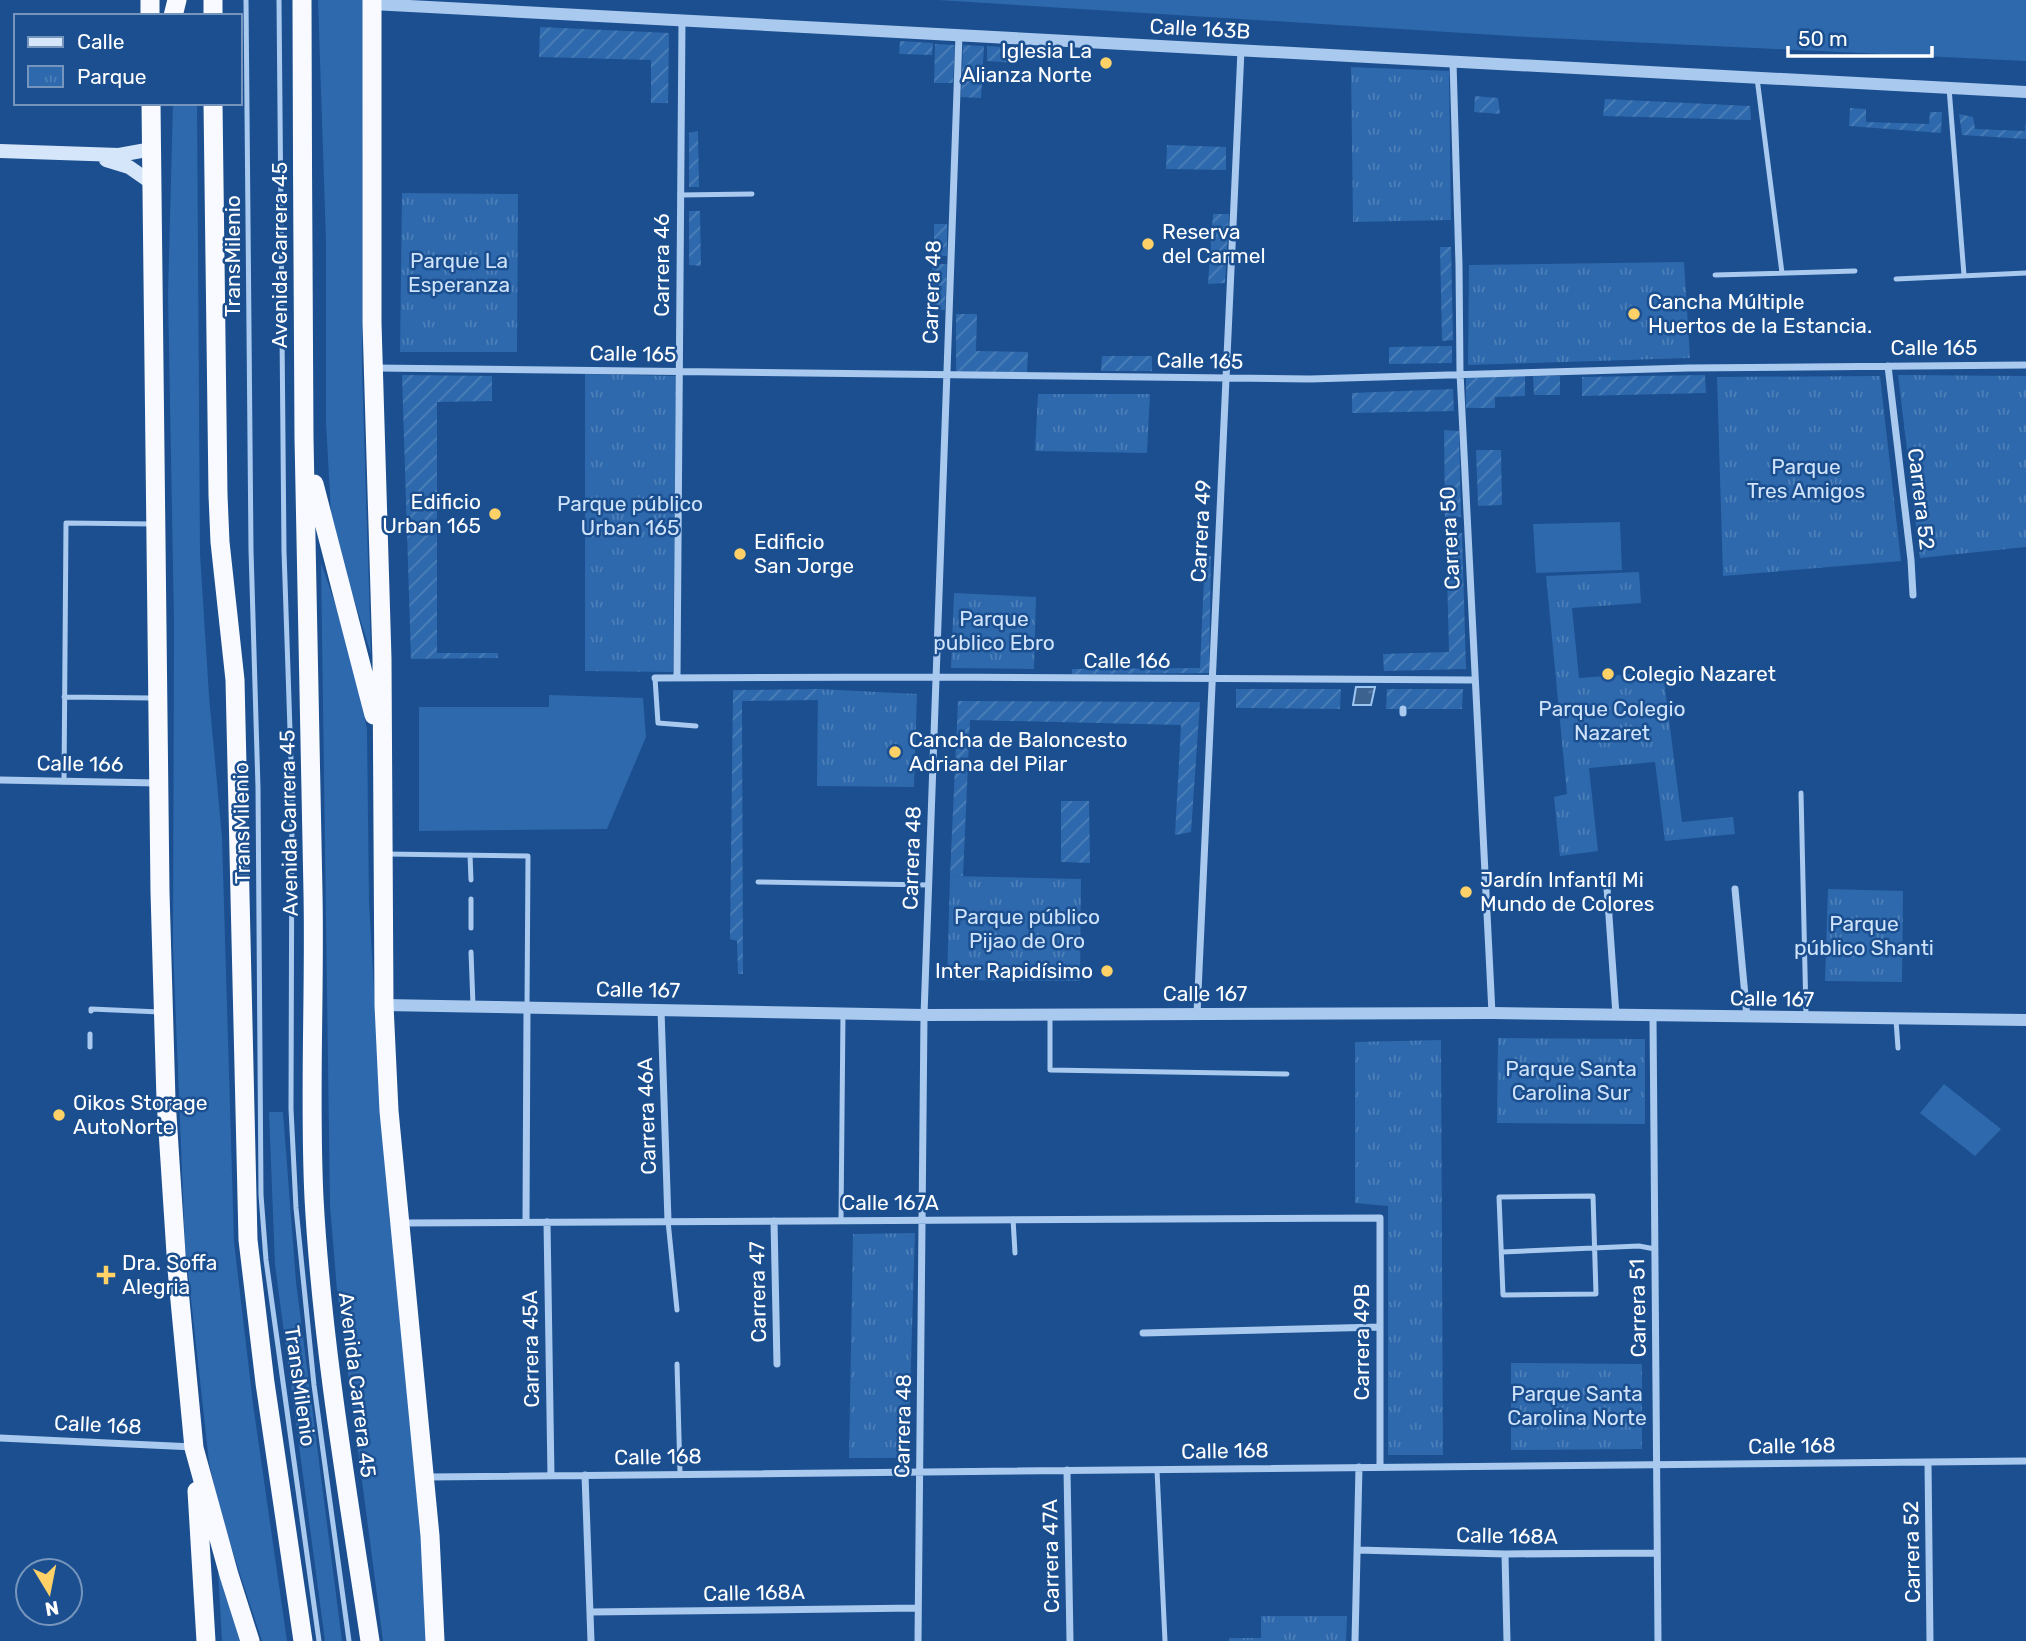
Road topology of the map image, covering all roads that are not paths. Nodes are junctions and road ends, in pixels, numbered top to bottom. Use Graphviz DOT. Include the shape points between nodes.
graph roads {
  1 [pos="246,0"];
  2 [pos="279,0"];
  3 [pos="302,0"];
  4 [pos="372,2"];
  5 [pos="682,20"];
  6 [pos="959,36"];
  7 [pos="1241,50"];
  8 [pos="1453,62"];
  9 [pos="1757,78"];
  10 [pos="1949,88"];
  11 [pos="2026,92"];
  12 [pos="151,105"];
  13 [pos="158,105"];
  14 [pos="213,105"];
  15 [pos="152,149"];
  16 [pos="0,151"];
  17 [pos="88,155"];
  18 [pos="152,183"];
  19 [pos="752,194"];
  20 [pos="680,195"];
  21 [pos="1855,271"];
  22 [pos="1782,273"];
  23 [pos="2026,273"];
  24 [pos="1715,275"];
  25 [pos="1964,275"];
  26 [pos="1896,279"];
  27 [pos="2026,365"];
  28 [pos="1888,366"];
  29 [pos="373,368"];
  30 [pos="679,372"];
  31 [pos="1460,373"];
  32 [pos="947,375"];
  33 [pos="1226,379"];
  34 [pos="304,438"];
  35 [pos="156,524"];
  36 [pos="1913,595"];
  37 [pos="677,677"];
  38 [pos="936,677"];
  39 [pos="655,678"];
  40 [pos="1212,678"];
  41 [pos="1404,680"];
  42 [pos="1474,680"];
  43 [pos="1404,689"];
  44 [pos="64,697"];
  45 [pos="159,698"];
  46 [pos="696,726"];
  47 [pos="382,747"];
  48 [pos="0,780"];
  49 [pos="64,782"];
  50 [pos="160,783"];
  51 [pos="1801,793"];
  52 [pos="383,854"];
  53 [pos="470,855"];
  54 [pos="471,880"];
  55 [pos="758,882"];
  56 [pos="929,885"];
  57 [pos="1607,888"];
  58 [pos="1735,889"];
  59 [pos="471,899"];
  60 [pos="471,928"];
  61 [pos="471,952"];
  62 [pos="384,1005"];
  63 [pos="473,1006"];
  64 [pos="527,1008"];
  65 [pos="661,1010"];
  66 [pos="91,1011"];
  67 [pos="163,1013"];
  68 [pos="843,1013"];
  69 [pos="1492,1013"];
  70 [pos="1051,1014"];
  71 [pos="1197,1014"];
  72 [pos="924,1015"];
  73 [pos="1616,1015"];
  74 [pos="1653,1016"];
  75 [pos="1747,1017"];
  76 [pos="1806,1018"];
  77 [pos="1896,1020"];
  78 [pos="2026,1020"];
  79 [pos="90,1034"];
  80 [pos="90,1047"];
  81 [pos="1899,1048"];
  82 [pos="1287,1074"];
  83 [pos="1380,1217"];
  84 [pos="1013,1219"];
  85 [pos="841,1220"];
  86 [pos="922,1220"];
  87 [pos="668,1221"];
  88 [pos="774,1221"];
  89 [pos="526,1222"];
  90 [pos="547,1222"];
  91 [pos="400,1223"];
  92 [pos="1594,1248"];
  93 [pos="1655,1249"];
  94 [pos="1502,1252"];
  95 [pos="1015,1253"];
  96 [pos="677,1310"];
  97 [pos="1380,1326"];
  98 [pos="1143,1333"];
  99 [pos="677,1364"];
  100 [pos="777,1364"];
  101 [pos="0,1438"];
  102 [pos="194,1448"];
  103 [pos="2026,1461"];
  104 [pos="1928,1462"];
  105 [pos="1657,1465"];
  106 [pos="1359,1467"];
  107 [pos="1380,1467"];
  108 [pos="1157,1469"];
  109 [pos="1067,1470"];
  110 [pos="919,1472"];
  111 [pos="680,1474"];
  112 [pos="585,1475"];
  113 [pos="551,1476"];
  114 [pos="424,1477"];
  115 [pos="1357,1550"];
  116 [pos="1657,1553"];
  117 [pos="1505,1554"];
  118 [pos="918,1608"];
  119 [pos="590,1612"];
  120 [pos="206,1641"];
  121 [pos="250,1641"];
  122 [pos="303,1641"];
  123 [pos="319,1641"];
  124 [pos="349,1641"];
  125 [pos="370,1641"];
  126 [pos="435,1641"];
  127 [pos="591,1641"];
  128 [pos="918,1641"];
  129 [pos="1070,1641"];
  130 [pos="1165,1641"];
  131 [pos="1354,1641"];
  132 [pos="1507,1641"];
  133 [pos="1658,1641"];
  134 [pos="1930,1641"];
  1 -- 123 [label="lane, TransMilenio" via="261,1195 266,1261"];
  2 -- 124 [label="lane, TransMilenio" via="284,551 292,790 292,1134 314,1385"];
  3 -- 34 [label="highway, Avenida Carrera 45"];
  4 -- 5 [label="street, Calle 163B"];
  4 -- 29 [label="highway"];
  5 -- 6 [label="street, Calle 163B"];
  5 -- 20 [label="street, Carrera 46"];
  6 -- 7 [label="street, Calle 163B"];
  6 -- 32 [label="street, Carrera 48"];
  7 -- 8 [label="street, Calle 163B"];
  7 -- 33 [label="street, Carrera 49"];
  8 -- 9 [label="street, Calle 163B"];
  8 -- 31 [label="street, Carrera 50"];
  9 -- 10 [label="street, Calle 163B"];
  9 -- 22 [label="lane"];
  10 -- 11 [label="street, Calle 163B"];
  10 -- 25 [label="lane"];
  12 -- 15 [label="highway"];
  13 -- 15 [label="highway"];
  14 -- 122 [label="highway" via="218,495 235,680 246,1206 265,1383"];
  15 -- 17 [label="main road" via="128,155"];
  15 -- 18 [label="highway"];
  16 -- 17 [label="main road"];
  17 -- 18 [label="main road" via="129,167"];
  18 -- 35 [label="highway"];
  19 -- 20 [label="lane"];
  20 -- 30 [label="street, Carrera 46"];
  21 -- 22 [label="lane"];
  22 -- 24 [label="lane"];
  23 -- 25 [label="lane"];
  25 -- 26 [label="lane"];
  27 -- 28 [label="street, Calle 165"];
  28 -- 31 [label="street, Calle 165"];
  28 -- 36 [label="street, Carrera 52"];
  29 -- 30 [label="street, Calle 165"];
  29 -- 47 [label="highway"];
  30 -- 32 [label="street, Calle 165"];
  30 -- 37 [label="street, Carrera 46"];
  31 -- 33 [label="street, Calle 165"];
  31 -- 42 [label="street, Carrera 50"];
  32 -- 33 [label="street, Calle 165"];
  32 -- 38 [label="street, Carrera 48"];
  33 -- 40 [label="street, Carrera 49"];
  34 -- 47 [label="highway"];
  34 -- 125 [label="highway, Avenida Carrera 45" via="314,1198 335,1401"];
  35 -- 44 [label="lane" via="66,523"];
  35 -- 45 [label="highway"];
  37 -- 38 [label="street, Calle 166"];
  37 -- 39 [label="street, Calle 166"];
  38 -- 40 [label="street, Calle 166"];
  38 -- 56 [label="street, Carrera 48"];
  39 -- 46 [label="lane" via="658,723"];
  40 -- 41 [label="street, Calle 166"];
  40 -- 71 [label="street, Carrera 49"];
  41 -- 42 [label="street, Calle 166"];
  41 -- 43 [label="street"];
  42 -- 69 [label="street, Carrera 50"];
  44 -- 45 [label="lane"];
  44 -- 49 [label="lane"];
  45 -- 50 [label="highway"];
  47 -- 52 [label="highway"];
  48 -- 49 [label="street, Calle 166"];
  49 -- 50 [label="street, Calle 166"];
  50 -- 67 [label="highway"];
  51 -- 76 [label="lane"];
  52 -- 53 [label="lane"];
  52 -- 62 [label="highway"];
  53 -- 54 [label="lane"];
  53 -- 64 [label="lane" via="528,856"];
  55 -- 56 [label="lane"];
  56 -- 72 [label="street, Carrera 48"];
  57 -- 73 [label="street"];
  58 -- 75 [label="street"];
  59 -- 60 [label="lane"];
  61 -- 63 [label="lane"];
  62 -- 63 [label="street, Calle 167"];
  62 -- 91 [label="highway"];
  63 -- 64 [label="street, Calle 167"];
  64 -- 65 [label="street, Calle 167"];
  64 -- 89 [label="street"];
  65 -- 68 [label="street, Calle 167"];
  65 -- 87 [label="street, Carrera 46A"];
  66 -- 67 [label="lane"];
  67 -- 102 [label="highway" via="177,1269"];
  68 -- 72 [label="street, Calle 167"];
  68 -- 85 [label="lane"];
  69 -- 71 [label="street, Calle 167"];
  69 -- 73 [label="street, Calle 167"];
  70 -- 71 [label="street, Calle 167"];
  70 -- 72 [label="street, Calle 167"];
  70 -- 82 [label="lane" via="1050,1070"];
  72 -- 86 [label="street, Carrera 48"];
  73 -- 74 [label="street, Calle 167"];
  74 -- 75 [label="street, Calle 167"];
  74 -- 93 [label="street, Carrera 51"];
  75 -- 76 [label="street, Calle 167"];
  76 -- 77 [label="street, Calle 167"];
  77 -- 78 [label="street, Calle 167"];
  77 -- 81 [label="lane"];
  79 -- 80 [label="lane"];
  83 -- 84 [label="street, Calle 167A"];
  83 -- 97 [label="street, Carrera 49B"];
  84 -- 86 [label="street, Calle 167A"];
  84 -- 95 [label="lane"];
  85 -- 86 [label="street, Calle 167A"];
  85 -- 88 [label="street, Calle 167A"];
  86 -- 110 [label="street, Carrera 48"];
  87 -- 88 [label="street, Calle 167A"];
  87 -- 90 [label="street, Calle 167A"];
  87 -- 96 [label="lane"];
  88 -- 100 [label="street, Carrera 47"];
  89 -- 90 [label="street, Calle 167A"];
  89 -- 91 [label="street, Calle 167A"];
  90 -- 113 [label="street, Carrera 45A"];
  91 -- 114 [label="highway"];
  92 -- 93 [label="lane" via="1639,1245"];
  92 -- 94 [label="lane"];
  92 -- 94 [label="lane" via="1596,1294 1503,1295"];
  92 -- 94 [label="lane" via="1593,1196 1499,1197"];
  93 -- 105 [label="street, Carrera 51"];
  97 -- 98 [label="street"];
  97 -- 107 [label="street, Carrera 49B"];
  99 -- 111 [label="lane"];
  101 -- 102 [label="street, Calle 168"];
  102 -- 120 [label="highway"];
  102 -- 121 [label="highway"];
  103 -- 104 [label="street, Calle 168"];
  104 -- 105 [label="street, Calle 168"];
  104 -- 134 [label="street, Carrera 52"];
  105 -- 107 [label="street, Calle 168"];
  105 -- 116 [label="street, Carrera 51"];
  106 -- 107 [label="street, Calle 168"];
  106 -- 108 [label="street, Calle 168"];
  106 -- 115 [label="street"];
  108 -- 109 [label="street, Calle 168"];
  108 -- 130 [label="lane"];
  109 -- 110 [label="street, Calle 168"];
  109 -- 129 [label="street, Carrera 47A"];
  110 -- 111 [label="street, Calle 168"];
  110 -- 118 [label="street, Carrera 48"];
  111 -- 112 [label="street, Calle 168"];
  112 -- 113 [label="street, Calle 168"];
  112 -- 119 [label="street"];
  113 -- 114 [label="street, Calle 168"];
  114 -- 126 [label="highway"];
  115 -- 117 [label="street, Calle 168A"];
  115 -- 131 [label="street"];
  116 -- 117 [label="street, Calle 168A"];
  116 -- 133 [label="street, Carrera 51"];
  117 -- 132 [label="street"];
  118 -- 119 [label="street, Calle 168A"];
  118 -- 128 [label="street, Carrera 48"];
  119 -- 127 [label="street"];
}
